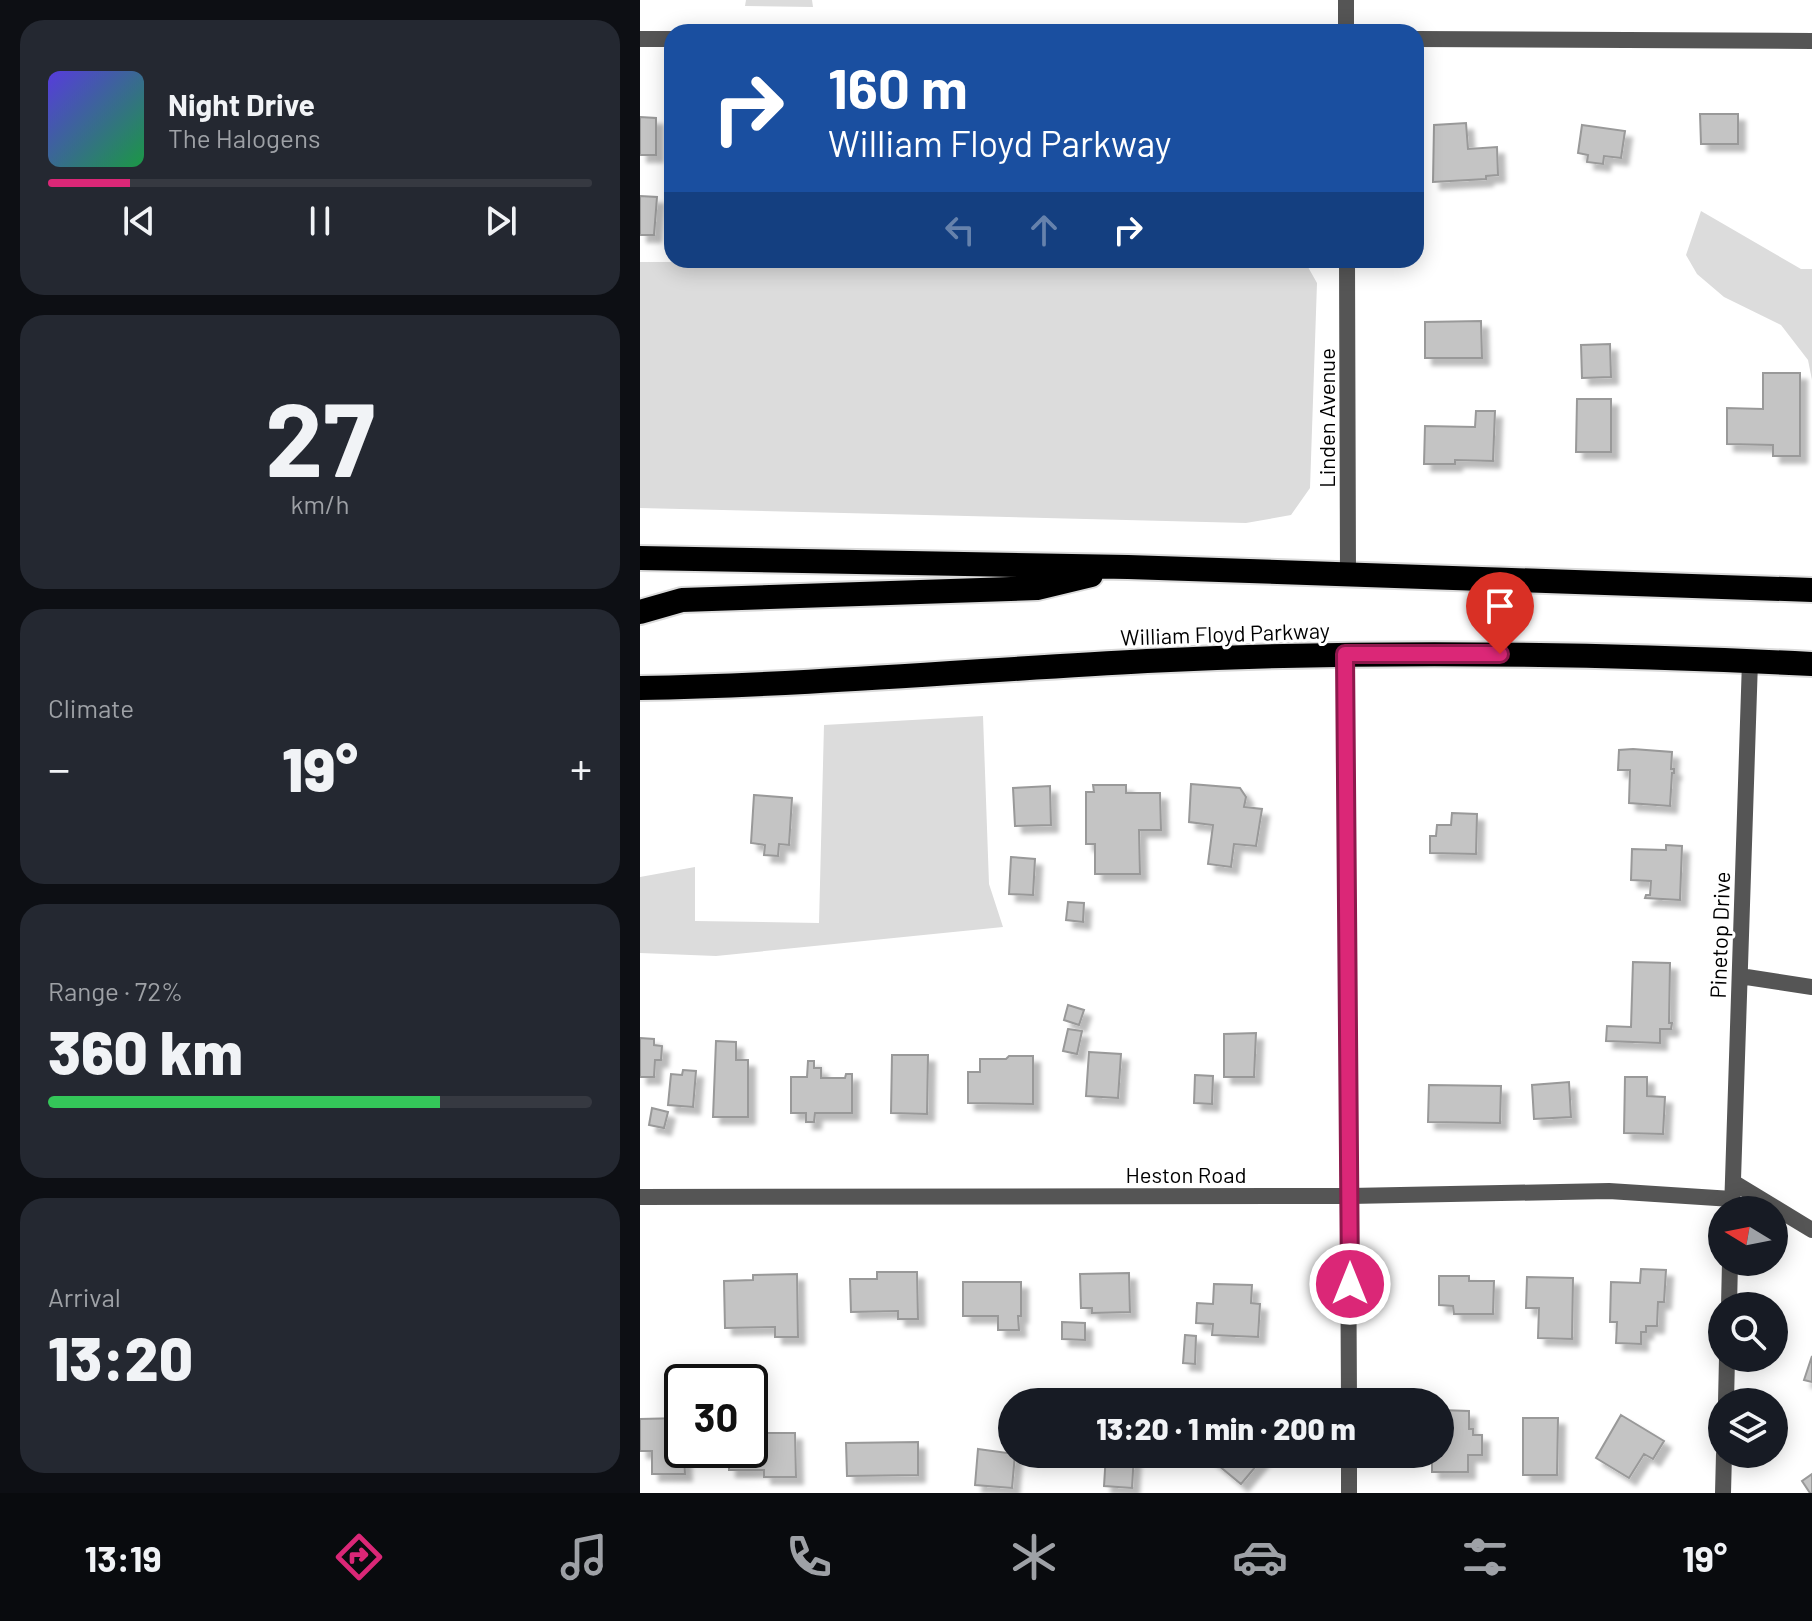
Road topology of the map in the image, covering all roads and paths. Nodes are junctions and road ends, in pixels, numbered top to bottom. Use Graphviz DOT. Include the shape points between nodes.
graph roads {
  1 [pos="1346,0"];
  2 [pos="1346,24"];
  3 [pos="640,39"];
  4 [pos="664,39"];
  5 [pos="1424,39"];
  6 [pos="1812,41"];
  7 [pos="1347,268"];
  8 [pos="640,558"];
  9 [pos="1128,567"];
  10 [pos="1348,575"];
  11 [pos="1812,590"];
  12 [pos="640,612"];
  13 [pos="1345,654"];
  14 [pos="1750,661"];
  15 [pos="1812,664"];
  16 [pos="640,688"];
  17 [pos="1740,976"];
  18 [pos="1812,987"];
  19 [pos="1350,1196"];
  20 [pos="1712,1196"];
  21 [pos="1732,1196"];
  22 [pos="640,1197"];
  23 [pos="1788,1220"];
  24 [pos="1812,1230"];
  25 [pos="1349,1388"];
  26 [pos="1349,1468"];
  27 [pos="1724,1468"];
  28 [pos="1349,1493"];
  29 [pos="1723,1493"];
  1 -- 2 [label="street"];
  3 -- 4 [label="street"];
  5 -- 6 [label="street"];
  7 -- 10 [label="street, Linden Avenue"];
  8 -- 9 [label="highway"];
  9 -- 10 [label="highway"];
  9 -- 12 [label="highway" via="1037,588 700,598"];
  10 -- 11 [label="highway"];
  13 -- 14 [label="highway, William Floyd Parkway"];
  13 -- 16 [label="highway, William Floyd Parkway"];
  13 -- 19 [label="street"];
  14 -- 15 [label="highway, William Floyd Parkway"];
  14 -- 17 [label="street, Pinetop Drive"];
  17 -- 18 [label="street"];
  17 -- 21 [label="street, Pinetop Drive"];
  19 -- 20 [label="street, Heston Road" via="1609,1191"];
  19 -- 22 [label="street, Heston Road"];
  19 -- 25 [label="street"];
  23 -- 24 [label="street, Heston Road"];
  26 -- 28 [label="street"];
  27 -- 29 [label="street"];
}
